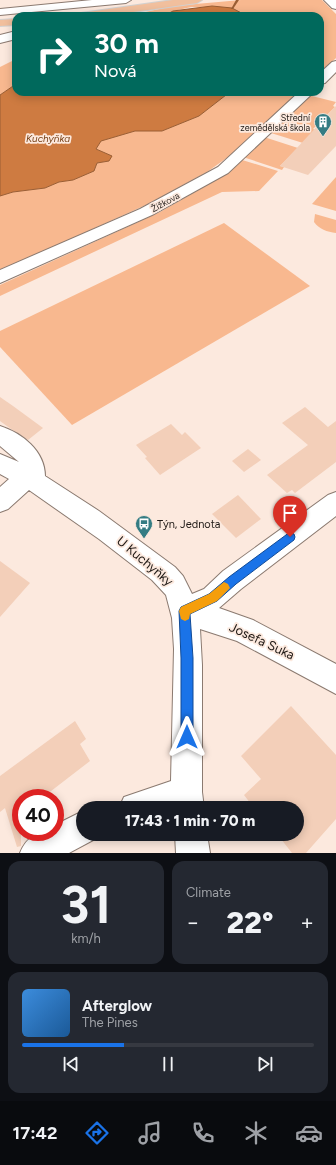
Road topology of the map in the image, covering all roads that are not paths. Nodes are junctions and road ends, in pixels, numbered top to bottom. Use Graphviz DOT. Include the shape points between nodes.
graph roads {
  1 [pos="121,0"];
  2 [pos="198,0"];
  3 [pos="329,0"];
  4 [pos="336,6"];
  5 [pos="0,12"];
  6 [pos="110,12"];
  7 [pos="0,23"];
  8 [pos="12,24"];
  9 [pos="12,36"];
  10 [pos="0,39"];
  11 [pos="336,65"];
  12 [pos="324,76"];
  13 [pos="303,96"];
  14 [pos="0,277"];
  15 [pos="0,435"];
  16 [pos="0,464"];
  17 [pos="30,479"];
  18 [pos="0,502"];
  19 [pos="336,502"];
  20 [pos="184,611"];
  21 [pos="336,680"];
  22 [pos="187,800"];
  23 [pos="76,831"];
  24 [pos="192,841"];
  25 [pos="37,853"];
  26 [pos="193,853"];
  1 -- 5 [label="street"];
  2 -- 6 [label="main road"];
  3 -- 4 [label="street"];
  7 -- 8 [label="main road"];
  9 -- 10 [label="street"];
  11 -- 12 [label="street"];
  13 -- 14 [label="street, Žižkova" via="223,170 146,212"];
  15 -- 17 [label="street" via="29,457 34,471"];
  16 -- 17 [label="street, U Kuchyňky"];
  17 -- 18 [label="street"];
  17 -- 20 [label="street, U Kuchyňky" via="85,515 164,575 177,589"];
  19 -- 20 [label="street" via="232,580 213,598"];
  20 -- 21 [label="street, Josefa Suka" via="243,629"];
  20 -- 22 [label="street, U Kuchyňky" via="187,670"];
  23 -- 25 [label="street"];
  24 -- 26 [label="street"];
}
